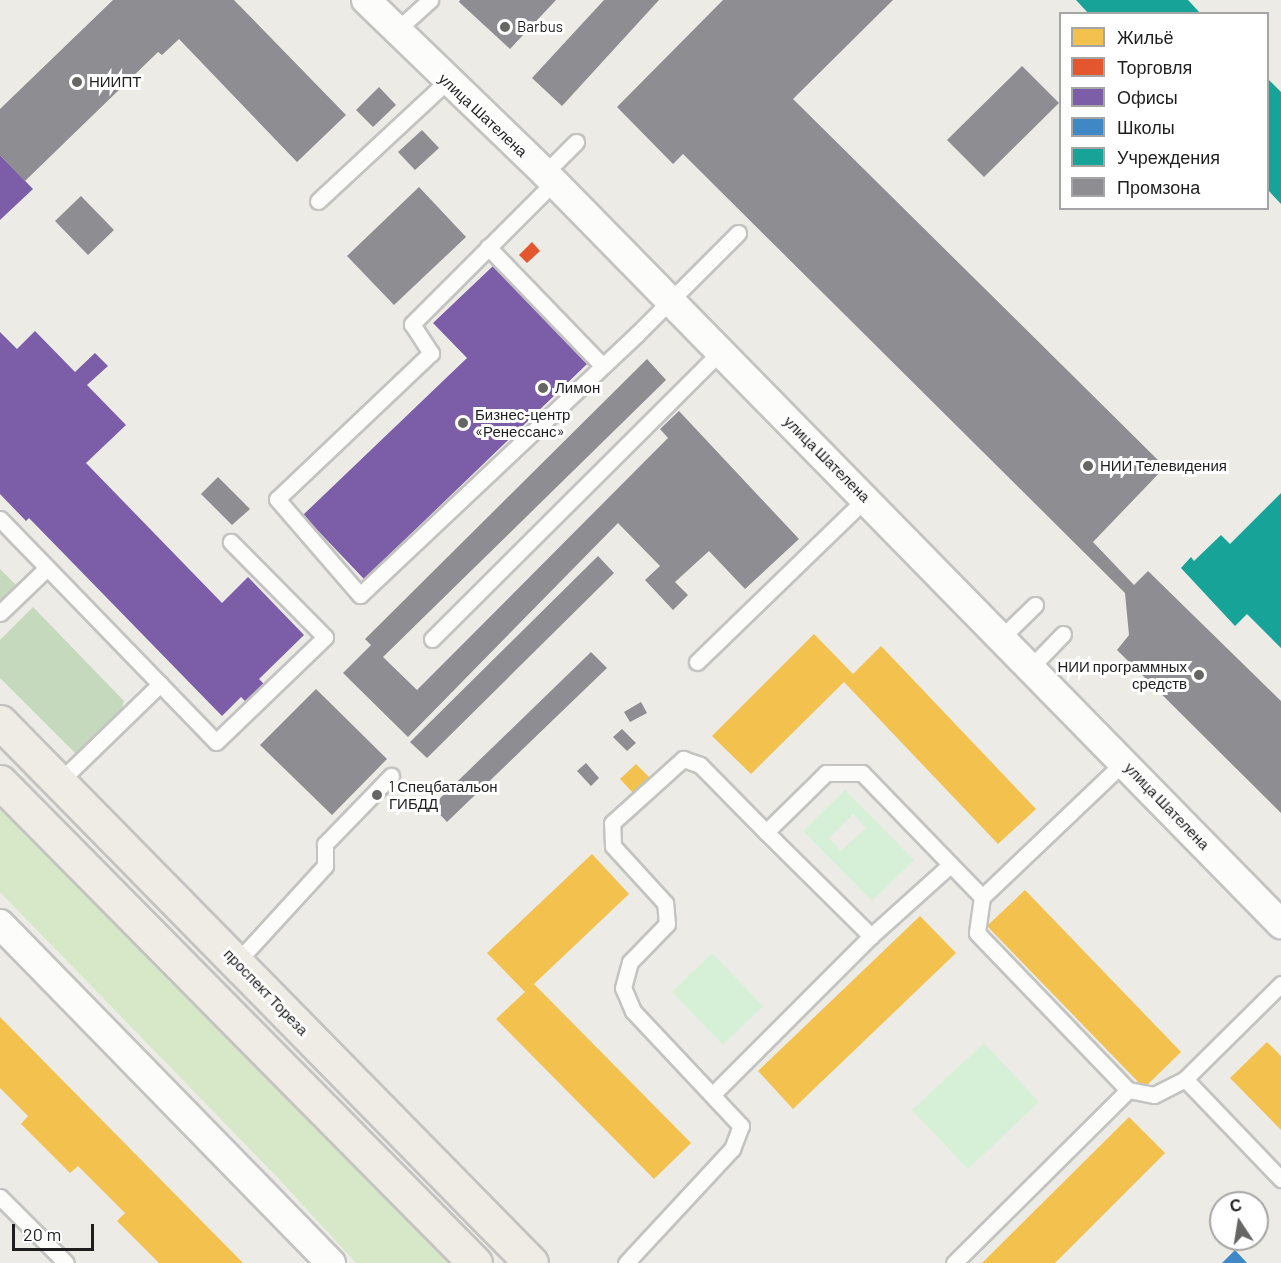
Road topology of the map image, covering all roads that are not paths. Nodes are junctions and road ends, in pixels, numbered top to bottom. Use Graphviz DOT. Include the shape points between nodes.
graph roads {
  1 [pos="366,0"];
  2 [pos="430,0"];
  3 [pos="397,30"];
  4 [pos="447,81"];
  5 [pos="576,142"];
  6 [pos="550,177"];
  7 [pos="318,201"];
  8 [pos="738,233"];
  9 [pos="488,247"];
  10 [pos="670,300"];
  11 [pos="721,351"];
  12 [pos="603,366"];
  13 [pos="866,498"];
  14 [pos="0,519"];
  15 [pos="231,542"];
  16 [pos="47,568"];
  17 [pos="1035,606"];
  18 [pos="0,613"];
  19 [pos="1064,634"];
  20 [pos="1002,637"];
  21 [pos="432,639"];
  22 [pos="697,662"];
  23 [pos="1031,667"];
  24 [pos="160,684"];
  25 [pos="0,722"];
  26 [pos="1124,762"];
  27 [pos="391,776"];
  28 [pos="59,782"];
  29 [pos="0,783"];
  30 [pos="766,832"];
  31 [pos="950,865"];
  32 [pos="981,897"];
  33 [pos="0,924"];
  34 [pos="1281,924"];
  35 [pos="871,936"];
  36 [pos="236,963"];
  37 [pos="1281,984"];
  38 [pos="1185,1079"];
  39 [pos="1128,1090"];
  40 [pos="713,1094"];
  41 [pos="1281,1179"];
  42 [pos="0,1197"];
  43 [pos="66,1263"];
  44 [pos="331,1263"];
  45 [pos="475,1263"];
  46 [pos="531,1263"];
  47 [pos="627,1263"];
  48 [pos="954,1263"];
  1 -- 3 [label="street, улица Шателена"];
  2 -- 3 [label="lane"];
  3 -- 4 [label="street, улица Шателена"];
  4 -- 6 [label="street, улица Шателена"];
  4 -- 7 [label="lane"];
  5 -- 6 [label="lane"];
  6 -- 9 [label="lane"];
  6 -- 10 [label="street, улица Шателена"];
  8 -- 10 [label="lane"];
  9 -- 12 [label="lane"];
  9 -- 12 [label="lane" via="412,324 431,353 277,499 360,595"];
  10 -- 11 [label="street, улица Шателена"];
  10 -- 12 [label="lane"];
  11 -- 13 [label="street, улица Шателена"];
  11 -- 21 [label="lane"];
  13 -- 20 [label="street, улица Шателена"];
  13 -- 22 [label="lane"];
  14 -- 16 [label="lane"];
  15 -- 24 [label="lane" via="325,636 216,742"];
  16 -- 18 [label="lane"];
  16 -- 24 [label="lane"];
  17 -- 20 [label="lane"];
  19 -- 23 [label="lane"];
  20 -- 23 [label="street, улица Шателена"];
  23 -- 26 [label="street, улица Шателена"];
  24 -- 28 [label="lane"];
  25 -- 28 [label="main road, проспект Тореза"];
  26 -- 32 [label="lane"];
  26 -- 34 [label="street, улица Шателена"];
  27 -- 36 [label="lane" via="325,844 325,866"];
  28 -- 36 [label="main road, проспект Тореза"];
  29 -- 45 [label="main road"];
  30 -- 31 [label="lane" via="826,772 862,773"];
  30 -- 35 [label="lane"];
  30 -- 40 [label="lane" via="700,765 683,759 612,823 613,846 665,903 668,924 630,962 623,988 633,1011"];
  31 -- 32 [label="lane"];
  31 -- 35 [label="lane"];
  32 -- 39 [label="lane" via="977,933"];
  33 -- 44 [label="street"];
  35 -- 40 [label="lane"];
  36 -- 46 [label="main road, проспект Тореза"];
  37 -- 38 [label="lane"];
  38 -- 39 [label="lane" via="1154,1095"];
  38 -- 41 [label="lane"];
  39 -- 48 [label="lane"];
  40 -- 47 [label="lane" via="741,1126 732,1149"];
  42 -- 43 [label="lane"];
}
